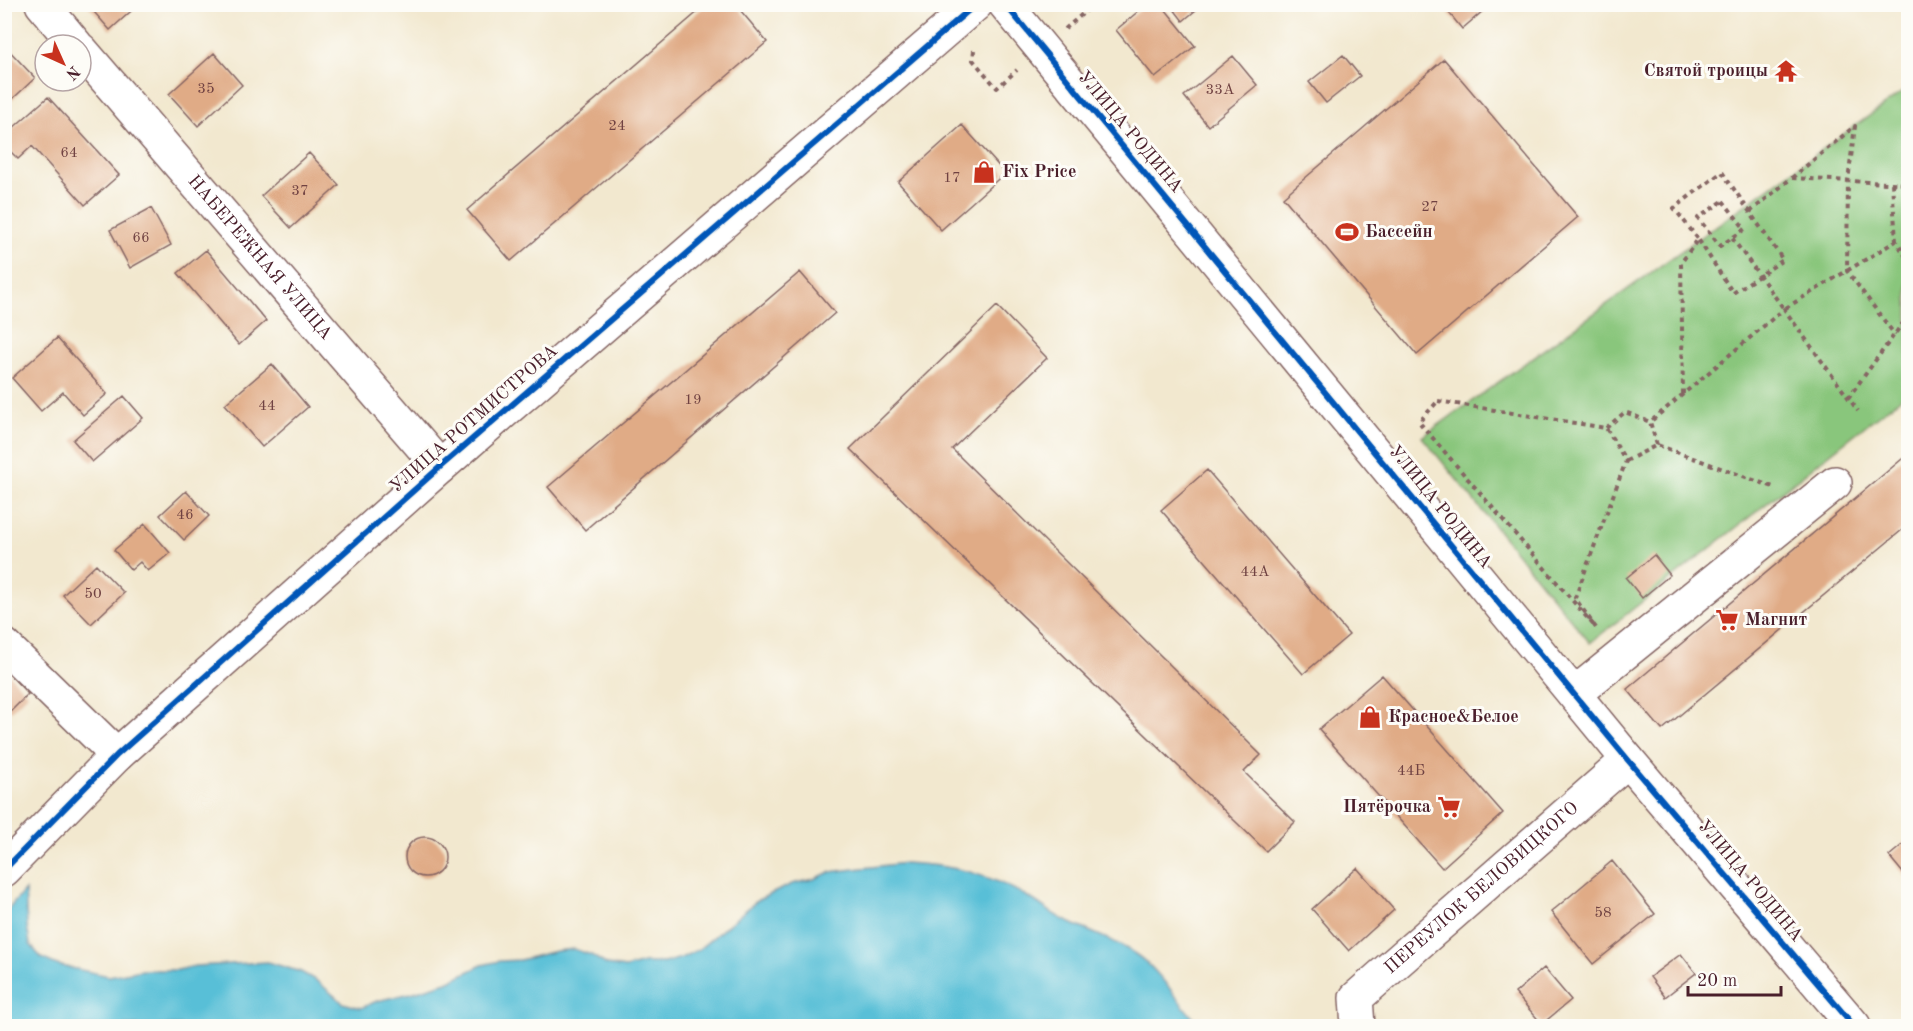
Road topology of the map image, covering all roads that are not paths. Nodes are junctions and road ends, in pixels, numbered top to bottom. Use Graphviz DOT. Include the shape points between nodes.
graph roads {
  1 [pos="42,4"];
  2 [pos="976,4"];
  3 [pos="1005,4"];
  4 [pos="66,33"];
  5 [pos="93,64"];
  6 [pos="440,467"];
  7 [pos="1835,483"];
  8 [pos="4,645"];
  9 [pos="1574,694"];
  10 [pos="117,754"];
  11 [pos="1628,760"];
  12 [pos="13,861"];
  13 [pos="1358,1026"];
  14 [pos="1854,1026"];
  1 -- 4 [label="street"];
  2 -- 6 [label="street, УЛИЦА РОТМИСТРОВА"];
  3 -- 9 [label="street, УЛИЦА РОДИНА"];
  5 -- 6 [label="street, НАБЕРЕЖНАЯ УЛИЦА"];
  6 -- 10 [label="street, УЛИЦА РОТМИСТРОВА"];
  7 -- 9 [label="street"];
  8 -- 10 [label="street"];
  9 -- 11 [label="street, УЛИЦА РОДИНА"];
  10 -- 12 [label="street, УЛИЦА РОТМИСТРОВА"];
  11 -- 13 [label="street, ПЕРЕУЛОК БЕЛОВИЦКОГО" via="1356,998"];
  11 -- 14 [label="street, УЛИЦА РОДИНА"];
}
